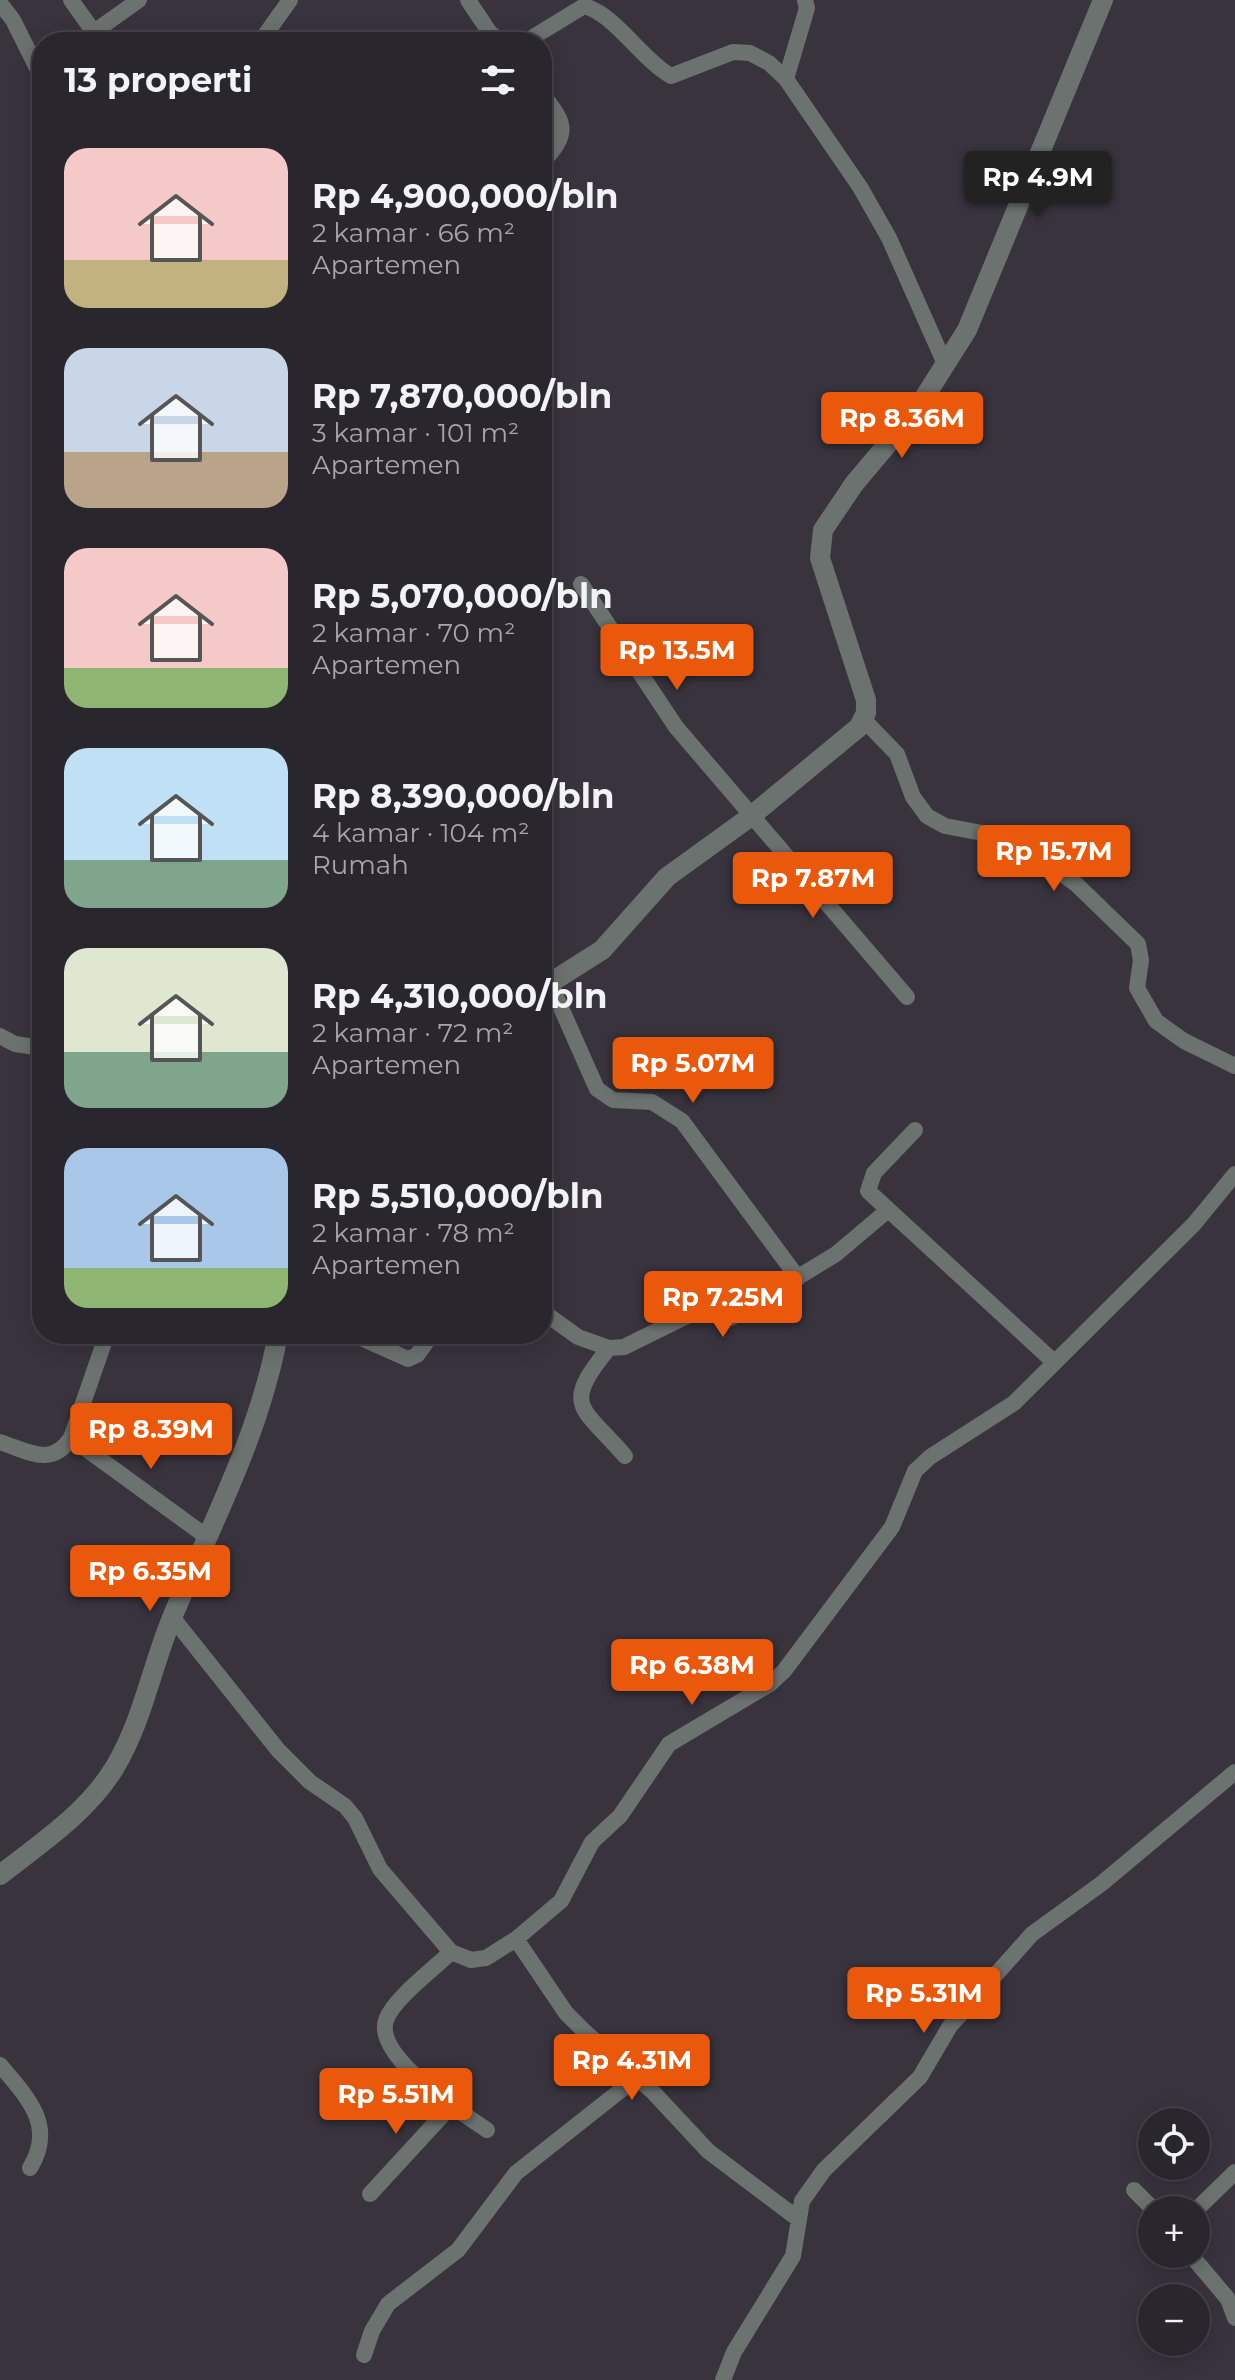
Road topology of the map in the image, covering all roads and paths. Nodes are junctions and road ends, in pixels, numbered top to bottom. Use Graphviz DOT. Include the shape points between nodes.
graph roads {
  1 [pos="71,0"];
  2 [pos="139,0"];
  3 [pos="290,0"];
  4 [pos="468,0"];
  5 [pos="805,0"];
  6 [pos="1103,0"];
  7 [pos="0,3"];
  8 [pos="94,32"];
  9 [pos="104,32"];
  10 [pos="267,32"];
  11 [pos="489,32"];
  12 [pos="541,32"];
  13 [pos="32,58"];
  14 [pos="786,79"];
  15 [pos="552,106"];
  16 [pos="552,149"];
  17 [pos="945,364"];
  18 [pos="581,584"];
  19 [pos="863,719"];
  20 [pos="750,817"];
  21 [pos="552,981"];
  22 [pos="552,997"];
  23 [pos="907,997"];
  24 [pos="0,1036"];
  25 [pos="32,1047"];
  26 [pos="1235,1066"];
  27 [pos="915,1130"];
  28 [pos="1235,1174"];
  29 [pos="887,1211"];
  30 [pos="798,1278"];
  31 [pos="552,1318"];
  32 [pos="104,1344"];
  33 [pos="276,1344"];
  34 [pos="374,1344"];
  35 [pos="425,1344"];
  36 [pos="609,1348"];
  37 [pos="1054,1362"];
  38 [pos="71,1438"];
  39 [pos="0,1442"];
  40 [pos="625,1456"];
  41 [pos="207,1537"];
  42 [pos="172,1617"];
  43 [pos="1232,1779"];
  44 [pos="0,1875"];
  45 [pos="516,1939"];
  46 [pos="451,1952"];
  47 [pos="0,2065"];
  48 [pos="635,2079"];
  49 [pos="451,2106"];
  50 [pos="487,2130"];
  51 [pos="30,2168"];
  52 [pos="1235,2172"];
  53 [pos="1134,2190"];
  54 [pos="370,2194"];
  55 [pos="1140,2196"];
  56 [pos="1210,2196"];
  57 [pos="797,2218"];
  58 [pos="1202,2268"];
  59 [pos="1235,2318"];
  60 [pos="364,2355"];
  61 [pos="723,2380"];
  1 -- 8 [label="street"];
  2 -- 9 [label="street"];
  3 -- 10 [label="street"];
  4 -- 11 [label="street"];
  5 -- 14 [label="street"];
  6 -- 17 [label="street" via="984,293"];
  7 -- 13 [label="street"];
  12 -- 14 [label="street" via="584,6 671,76 733,52 750,53"];
  14 -- 17 [label="street" via="889,238"];
  15 -- 16 [label="street" via="563,120 563,133"];
  17 -- 19 [label="street" via="917,409 823,530 820,558 866,700"];
  18 -- 20 [label="street" via="676,727"];
  19 -- 20 [label="street" via="845,740"];
  19 -- 26 [label="street" via="897,754 913,797 927,816 945,826 1014,839 1076,884 1138,944 1137,988 1156,1021"];
  20 -- 21 [label="street" via="667,877 602,950"];
  20 -- 23 [label="street"];
  22 -- 30 [label="street" via="597,1089 613,1100 652,1102 682,1121"];
  24 -- 25 [label="street"];
  27 -- 29 [label="street" via="869,1181 868,1191"];
  28 -- 37 [label="street" via="1194,1224"];
  29 -- 30 [label="street"];
  29 -- 37 [label="street"];
  30 -- 36 [label="street" via="731,1318 697,1311 624,1347"];
  31 -- 36 [label="street" via="578,1337"];
  32 -- 38 [label="street"];
  33 -- 41 [label="street" via="266,1393"];
  34 -- 35 [label="street" via="408,1359"];
  36 -- 40 [label="street" via="583,1379 581,1405"];
  37 -- 45 [label="street" via="996,1418 915,1471 892,1527 784,1671 669,1744 620,1816 592,1842 561,1901"];
  38 -- 39 [label="street" via="50,1457"];
  38 -- 41 [label="street"];
  41 -- 42 [label="street"];
  42 -- 44 [label="street" via="149,1694 114,1769 88,1802"];
  42 -- 46 [label="street" via="278,1750 355,1818 380,1869"];
  43 -- 57 [label="street" via="1032,1934 950,2026 920,2077 824,2170"];
  45 -- 46 [label="street" via="486,1958 471,1960"];
  45 -- 48 [label="street" via="566,2013"];
  46 -- 49 [label="street" via="385,2021 393,2054"];
  47 -- 51 [label="street" via="37,2117 42,2138"];
  48 -- 57 [label="street" via="708,2151"];
  48 -- 60 [label="street" via="516,2173 458,2250 388,2304"];
  49 -- 50 [label="street"];
  49 -- 54 [label="street"];
  52 -- 56 [label="street"];
  53 -- 55 [label="street"];
  57 -- 61 [label="street" via="793,2256 734,2352"];
  58 -- 59 [label="street" via="1228,2299"];
}
